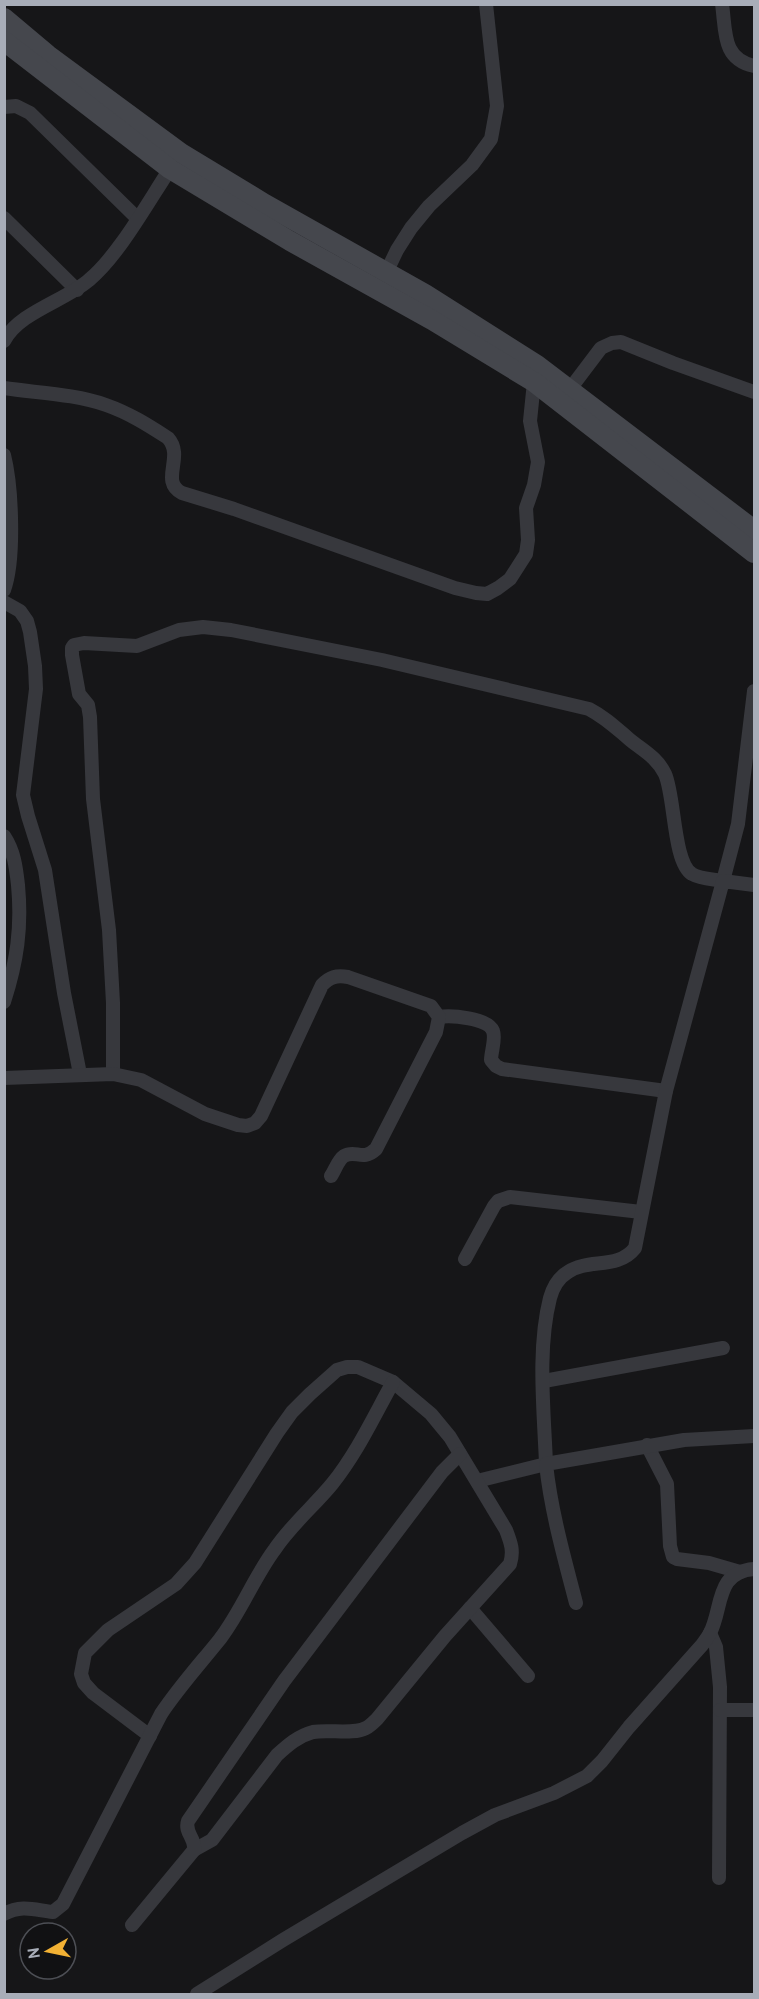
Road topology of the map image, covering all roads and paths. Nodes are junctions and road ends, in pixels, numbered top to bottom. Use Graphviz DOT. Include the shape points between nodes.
graph roads {
  1 [pos="486,4"];
  2 [pos="722,4"];
  3 [pos="4,18"];
  4 [pos="4,41"];
  5 [pos="754,66"];
  6 [pos="4,107"];
  7 [pos="170,169"];
  8 [pos="4,218"];
  9 [pos="137,218"];
  10 [pos="386,273"];
  11 [pos="76,290"];
  12 [pos="5,339"];
  13 [pos="534,382"];
  14 [pos="4,388"];
  15 [pos="570,389"];
  16 [pos="754,392"];
  17 [pos="4,455"];
  18 [pos="754,530"];
  19 [pos="754,553"];
  20 [pos="4,590"];
  21 [pos="4,602"];
  22 [pos="754,691"];
  23 [pos="4,836"];
  24 [pos="723,881"];
  25 [pos="754,885"];
  26 [pos="4,1002"];
  27 [pos="439,1017"];
  28 [pos="80,1074"];
  29 [pos="113,1074"];
  30 [pos="4,1078"];
  31 [pos="666,1091"];
  32 [pos="331,1176"];
  33 [pos="640,1212"];
  34 [pos="465,1258"];
  35 [pos="723,1348"];
  36 [pos="544,1381"];
  37 [pos="393,1382"];
  38 [pos="754,1436"];
  39 [pos="647,1446"];
  40 [pos="460,1454"];
  41 [pos="546,1464"];
  42 [pos="477,1480"];
  43 [pos="747,1571"];
  44 [pos="576,1603"];
  45 [pos="470,1608"];
  46 [pos="710,1633"];
  47 [pos="528,1676"];
  48 [pos="720,1710"];
  49 [pos="754,1710"];
  50 [pos="150,1736"];
  51 [pos="194,1850"];
  52 [pos="719,1878"];
  53 [pos="4,1914"];
  54 [pos="132,1925"];
  55 [pos="197,1995"];
  1 -- 10 [label="street" via="497,106 491,139 472,165 411,228"];
  2 -- 5 [label="street" via="730,51 736,59"];
  3 -- 10 [label="street" via="181,153"];
  4 -- 7 [label="street"];
  6 -- 9 [label="street" via="16,106 30,113"];
  7 -- 9 [label="street"];
  7 -- 13 [label="street"];
  8 -- 11 [label="street"];
  9 -- 11 [label="street" via="109,259"];
  10 -- 15 [label="street" via="425,294"];
  11 -- 12 [label="street" via="18,324"];
  13 -- 14 [label="street" via="530,421 538,462 526,508 526,554 510,579 487,594 455,588 182,493 172,483 176,458 173,442 134,416 105,404"];
  13 -- 19 [label="street"];
  15 -- 16 [label="street" via="601,348 621,342"];
  15 -- 18 [label="street"];
  17 -- 20 [label="street" via="11,540"];
  21 -- 28 [label="street" via="20,611 30,632 36,689 24,795 45,870"];
  22 -- 24 [label="street" via="738,824"];
  23 -- 26 [label="street" via="16,864 20,936"];
  24 -- 25 [label="street"];
  24 -- 29 [label="street" via="703,878 684,866 668,784 658,762 605,717 589,709 382,660 231,630 179,630 137,646 79,643 72,648 72,655 79,694 90,717 93,798 110,951"];
  24 -- 31 [label="street"];
  27 -- 29 [label="street" via="430,1006 348,976 329,978 322,985 261,1116 247,1126 205,1114 141,1080"];
  27 -- 31 [label="street" via="453,1015 490,1027 494,1036 491,1060 502,1069"];
  27 -- 32 [label="street" via="436,1032 376,1149 363,1156 344,1157"];
  28 -- 29 [label="street"];
  28 -- 30 [label="street"];
  31 -- 33 [label="street"];
  33 -- 34 [label="street" via="503,1198 494,1206"];
  33 -- 36 [label="street" via="635,1248 629,1255 571,1270 559,1279 550,1296 546,1320"];
  35 -- 36 [label="street"];
  36 -- 41 [label="street"];
  37 -- 40 [label="street" via="431,1414"];
  37 -- 50 [label="street" via="350,1460 276,1547 237,1615 176,1691"];
  37 -- 50 [label="street" via="365,1369 347,1367 310,1394 277,1432 195,1563 176,1584 108,1630 84,1653 84,1683"];
  38 -- 39 [label="street"];
  39 -- 41 [label="street"];
  39 -- 43 [label="street" via="667,1484 673,1557"];
  40 -- 42 [label="street"];
  40 -- 51 [label="street" via="442,1472 315,1639 205,1795 186,1825"];
  41 -- 42 [label="street"];
  41 -- 44 [label="street"];
  42 -- 45 [label="street" via="506,1530 513,1555 503,1573"];
  43 -- 46 [label="street" via="724,1587"];
  45 -- 47 [label="street"];
  45 -- 51 [label="street" via="367,1728 315,1732 290,1744 277,1755 212,1840"];
  46 -- 48 [label="street" via="719,1665"];
  46 -- 55 [label="street" via="587,1776 462,1833"];
  48 -- 49 [label="street"];
  48 -- 52 [label="street"];
  50 -- 53 [label="street" via="59,1909 53,1912 29,1907"];
  51 -- 54 [label="street"];
}
